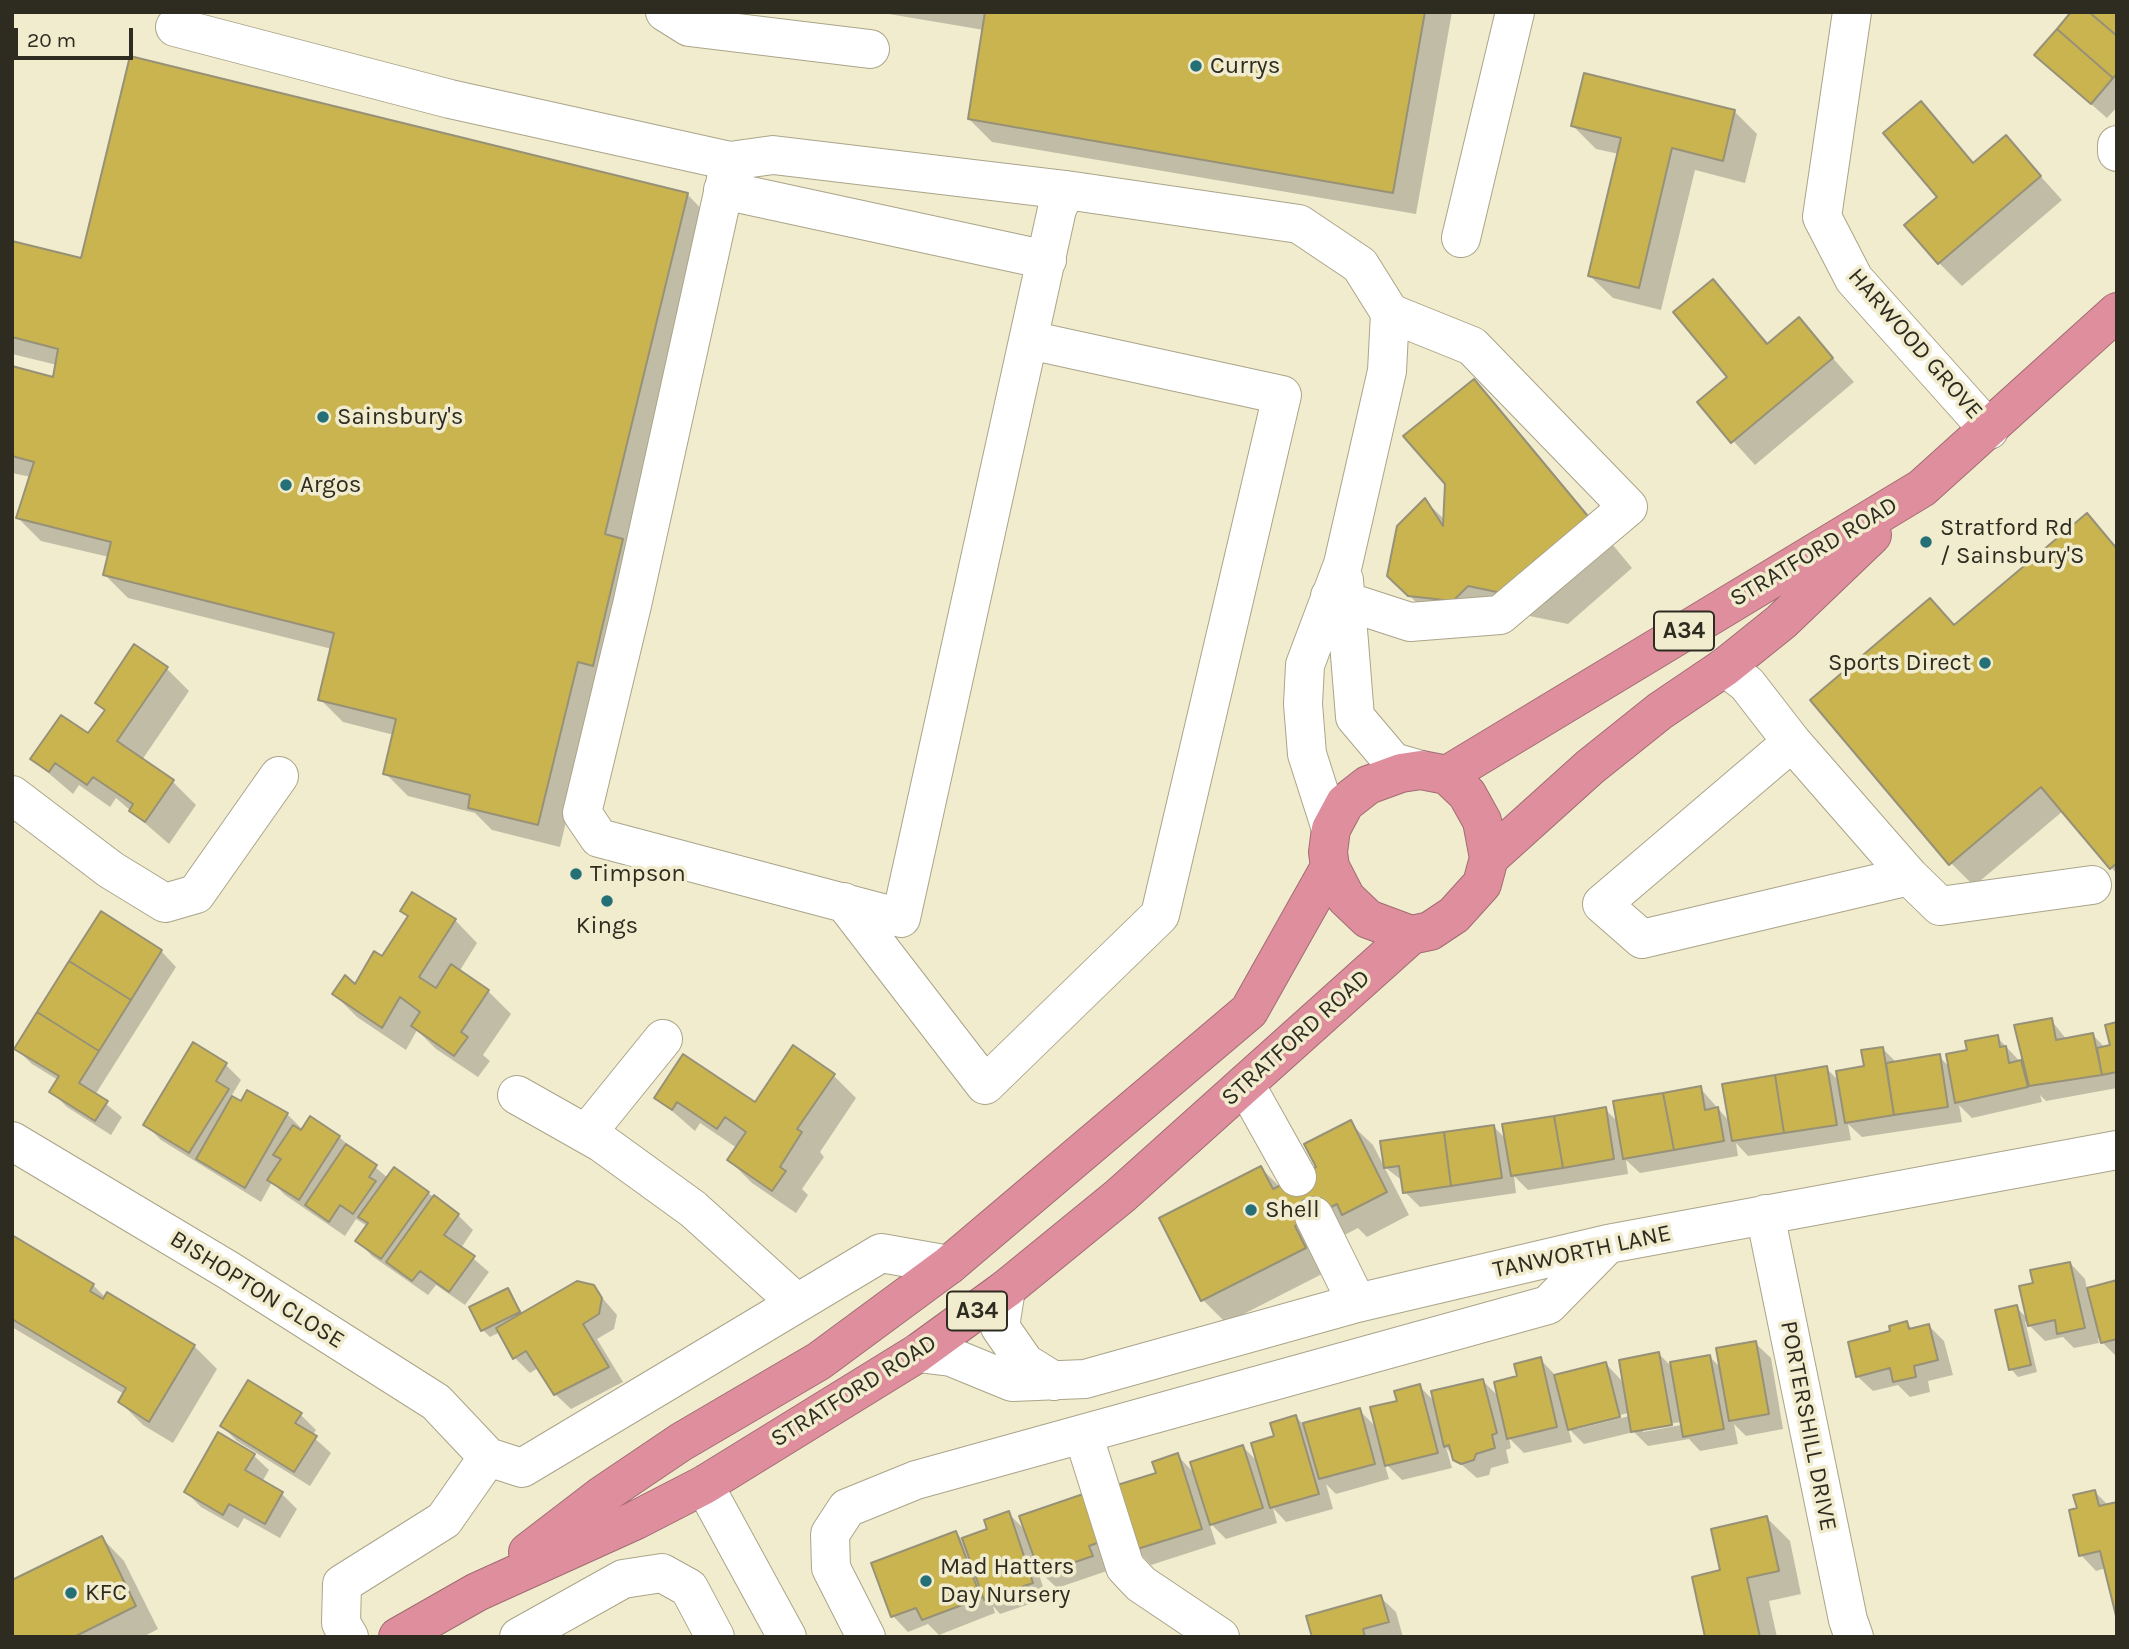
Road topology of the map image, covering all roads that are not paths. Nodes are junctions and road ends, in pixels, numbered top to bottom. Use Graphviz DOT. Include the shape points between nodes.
graph roads {
  1 [pos="665,12"];
  2 [pos="1515,12"];
  3 [pos="1852,12"];
  4 [pos="175,27"];
  5 [pos="870,49"];
  6 [pos="2117,145"];
  7 [pos="2117,152"];
  8 [pos="727,176"];
  9 [pos="1066,190"];
  10 [pos="1461,238"];
  11 [pos="1046,260"];
  12 [pos="2117,312"];
  13 [pos="1390,313"];
  14 [pos="1029,340"];
  15 [pos="1989,430"];
  16 [pos="1922,488"];
  17 [pos="1340,588"];
  18 [pos="1726,667"];
  19 [pos="1792,742"];
  20 [pos="1434,773"];
  21 [pos="279,776"];
  22 [pos="14,802"];
  23 [pos="1331,829"];
  24 [pos="1489,858"];
  25 [pos="1330,867"];
  26 [pos="1909,876"];
  27 [pos="2092,885"];
  28 [pos="845,902"];
  29 [pos="1411,935"];
  30 [pos="663,1039"];
  31 [pos="1245,1084"];
  32 [pos="517,1095"];
  33 [pos="586,1134"];
  34 [pos="12,1141"];
  35 [pos="2117,1150"];
  36 [pos="1297,1177"];
  37 [pos="1765,1214"];
  38 [pos="1314,1216"];
  39 [pos="1608,1244"];
  40 [pos="948,1265"];
  41 [pos="1006,1289"];
  42 [pos="797,1303"];
  43 [pos="1357,1303"];
  44 [pos="918,1353"];
  45 [pos="1054,1381"];
  46 [pos="1083,1434"];
  47 [pos="681,1442"];
  48 [pos="488,1457"];
  49 [pos="704,1485"];
  50 [pos="477,1592"];
  51 [pos="349,1637"];
  52 [pos="398,1637"];
  53 [pos="519,1637"];
  54 [pos="715,1637"];
  55 [pos="787,1637"];
  56 [pos="866,1637"];
  57 [pos="1220,1637"];
  58 [pos="1854,1637"];
  1 -- 5 [label="street" via="689,27"];
  2 -- 10 [label="street"];
  3 -- 15 [label="street, HARWOOD GROVE" via="1822,217 1854,279"];
  4 -- 8 [label="street"];
  6 -- 7 [label="street"];
  8 -- 9 [label="street" via="773,155"];
  8 -- 11 [label="street"];
  8 -- 28 [label="street" via="582,813 599,838"];
  9 -- 11 [label="street"];
  9 -- 13 [label="street" via="1300,224 1360,265"];
  11 -- 14 [label="street"];
  12 -- 15 [label="highway, STRATFORD ROAD / A34"];
  13 -- 17 [label="street" via="1387,371"];
  13 -- 17 [label="street" via="1472,346 1628,507 1500,615 1410,622"];
  14 -- 28 [label="street" via="901,918"];
  14 -- 28 [label="street" via="1282,395 1160,915 985,1085"];
  15 -- 16 [label="highway, STRATFORD ROAD / A34"];
  16 -- 18 [label="highway, A34" via="1781,622"];
  16 -- 20 [label="highway, STRATFORD ROAD / A34"];
  17 -- 20 [label="street" via="1355,717 1393,762"];
  17 -- 23 [label="street" via="1305,665 1303,704 1307,754"];
  18 -- 19 [label="street" via="1747,684"];
  18 -- 24 [label="highway, A34" via="1660,711 1590,767"];
  19 -- 26 [label="street"];
  19 -- 26 [label="street" via="1602,904 1642,939"];
  20 -- 23 [label="highway, STRATFORD ROAD / A34" via="1401,773 1368,785 1345,803"];
  20 -- 24 [label="highway" via="1467,794 1482,821"];
  21 -- 22 [label="street" via="196,894 165,902"];
  23 -- 25 [label="highway, STRATFORD ROAD / A34"];
  24 -- 29 [label="highway, STRATFORD ROAD / A34" via="1482,884 1454,915 1430,931"];
  25 -- 29 [label="highway, STRATFORD ROAD / A34" via="1346,898 1368,919"];
  25 -- 40 [label="highway, STRATFORD ROAD / A34" via="1249,1011"];
  26 -- 27 [label="street" via="1940,906"];
  29 -- 31 [label="highway, STRATFORD ROAD / A34"];
  30 -- 33 [label="street"];
  31 -- 36 [label="street"];
  31 -- 41 [label="highway, STRATFORD ROAD / A34" via="1120,1196"];
  32 -- 33 [label="street"];
  33 -- 42 [label="street" via="693,1209"];
  34 -- 48 [label="street, BISHOPTON CLOSE" via="436,1402"];
  35 -- 37 [label="street, TANWORTH LANE"];
  37 -- 39 [label="street, TANWORTH LANE"];
  37 -- 58 [label="street, PORTERSHILL DRIVE"];
  38 -- 43 [label="street"];
  39 -- 43 [label="street, TANWORTH LANE"];
  39 -- 46 [label="street" via="1548,1305"];
  40 -- 42 [label="street" via="881,1253"];
  40 -- 47 [label="highway, STRATFORD ROAD / A34" via="819,1362"];
  41 -- 44 [label="highway, STRATFORD ROAD / A34"];
  41 -- 45 [label="street" via="1000,1327 1025,1363"];
  42 -- 48 [label="street" via="522,1468"];
  43 -- 45 [label="street, TANWORTH LANE" via="1085,1379"];
  44 -- 45 [label="street, TANWORTH LANE" via="951,1357 1012,1382"];
  44 -- 49 [label="highway, STRATFORD ROAD / A34"];
  46 -- 56 [label="street" via="916,1480 847,1508 830,1534 831,1568"];
  46 -- 57 [label="street" via="1125,1567 1141,1584"];
  47 -- 49 [label="highway"];
  47 -- 50 [label="highway, STRATFORD ROAD / A34" via="601,1496"];
  48 -- 51 [label="street" via="444,1520 342,1584 341,1623"];
  49 -- 50 [label="highway, STRATFORD ROAD / A34"];
  49 -- 55 [label="street"];
  50 -- 52 [label="highway, STRATFORD ROAD / A34"];
  53 -- 54 [label="street" via="624,1579 662,1573 689,1588"];
}
